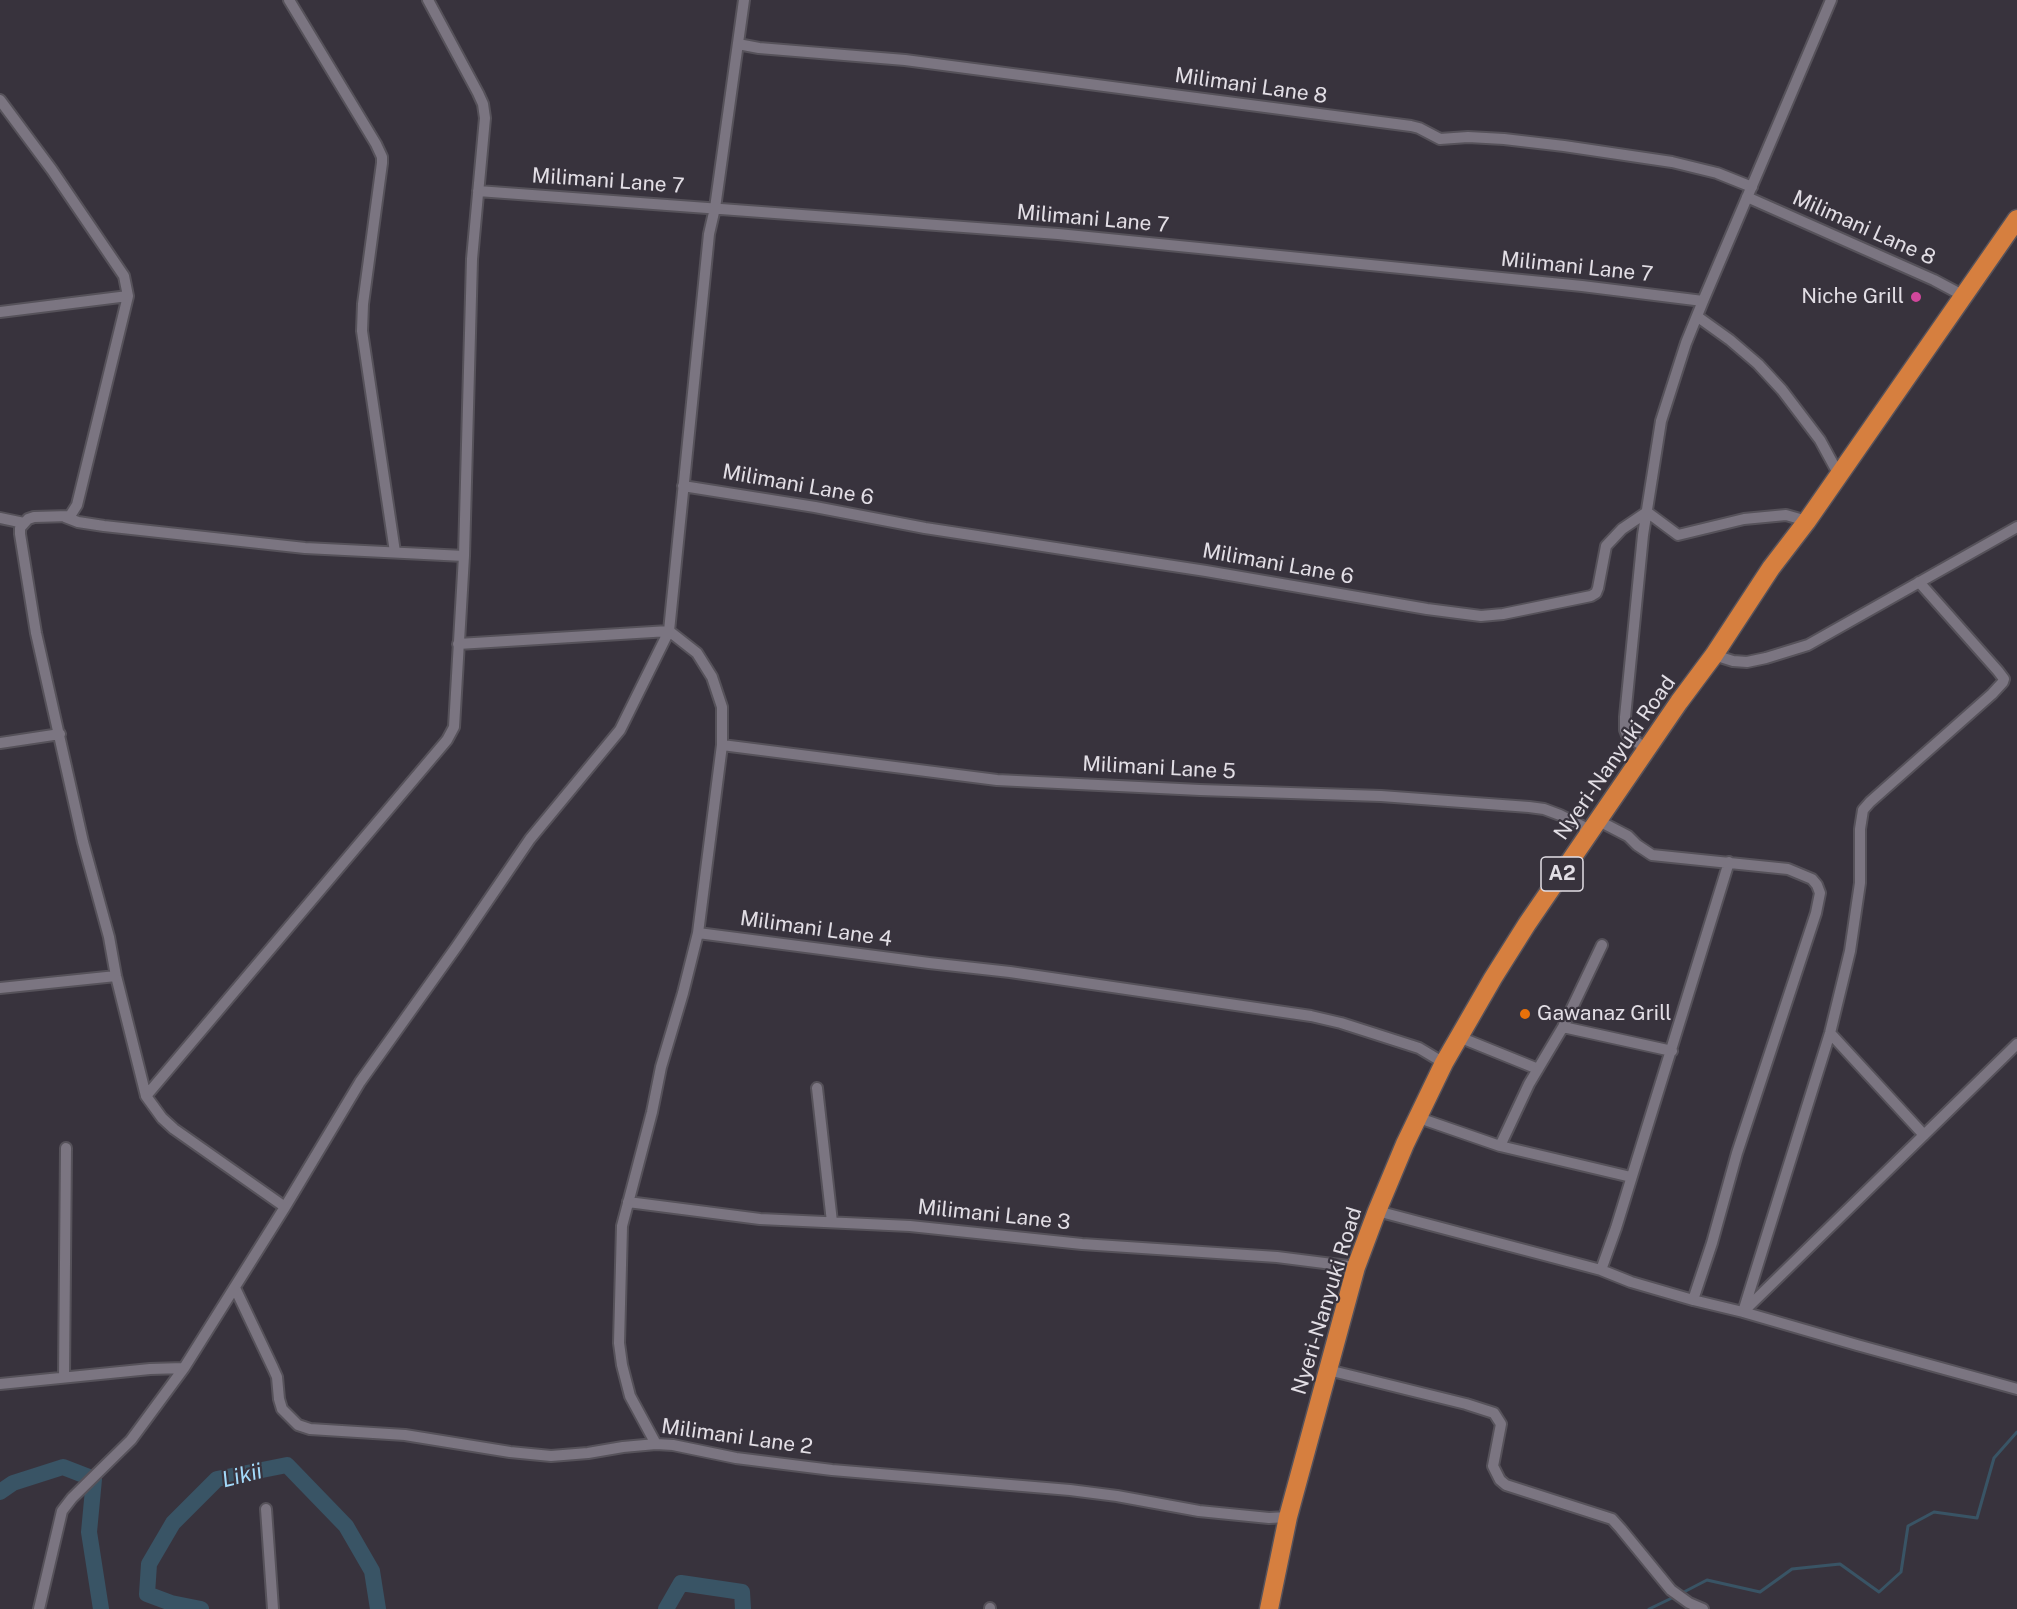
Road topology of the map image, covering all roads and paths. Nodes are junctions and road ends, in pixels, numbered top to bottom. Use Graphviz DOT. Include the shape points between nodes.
graph roads {
  1 [pos="288,0"];
  2 [pos="428,0"];
  3 [pos="744,0"];
  4 [pos="1831,0"];
  5 [pos="738,44"];
  6 [pos="0,100"];
  7 [pos="478,191"];
  8 [pos="1750,192"];
  9 [pos="715,208"];
  10 [pos="2017,219"];
  11 [pos="128,296"];
  12 [pos="1964,296"];
  13 [pos="1703,301"];
  14 [pos="0,312"];
  15 [pos="1698,317"];
  16 [pos="1839,475"];
  17 [pos="683,486"];
  18 [pos="1647,512"];
  19 [pos="65,517"];
  20 [pos="0,518"];
  21 [pos="1807,521"];
  22 [pos="24,523"];
  23 [pos="2017,527"];
  24 [pos="395,552"];
  25 [pos="464,556"];
  26 [pos="1919,582"];
  27 [pos="669,631"];
  28 [pos="458,644"];
  29 [pos="1714,655"];
  30 [pos="60,734"];
  31 [pos="0,743"];
  32 [pos="722,745"];
  33 [pos="1648,750"];
  34 [pos="1595,826"];
  35 [pos="1729,862"];
  36 [pos="698,933"];
  37 [pos="1602,945"];
  38 [pos="116,976"];
  39 [pos="0,988"];
  40 [pos="1563,1027"];
  41 [pos="1830,1033"];
  42 [pos="1459,1037"];
  43 [pos="2017,1044"];
  44 [pos="1671,1051"];
  45 [pos="1444,1063"];
  46 [pos="1538,1069"];
  47 [pos="818,1088"];
  48 [pos="146,1096"];
  49 [pos="1419,1118"];
  50 [pos="1924,1135"];
  51 [pos="1500,1146"];
  52 [pos="66,1148"];
  53 [pos="1631,1177"];
  54 [pos="627,1202"];
  55 [pos="285,1207"];
  56 [pos="1377,1211"];
  57 [pos="832,1222"];
  58 [pos="1356,1267"];
  59 [pos="1600,1270"];
  60 [pos="235,1288"];
  61 [pos="1693,1300"];
  62 [pos="1743,1312"];
  63 [pos="184,1368"];
  64 [pos="1328,1370"];
  65 [pos="64,1377"];
  66 [pos="0,1384"];
  67 [pos="2017,1389"];
  68 [pos="656,1444"];
  69 [pos="266,1509"];
  70 [pos="1288,1517"];
  71 [pos="39,1609"];
  72 [pos="273,1609"];
  73 [pos="1269,1609"];
  74 [pos="1703,1609"];
  1 -- 24 [label="street" via="382,157 362,331"];
  2 -- 7 [label="street" via="483,104"];
  3 -- 5 [label="street"];
  4 -- 8 [label="street"];
  5 -- 8 [label="street, Milimani Lane 8" via="905,60 1411,126 1440,139 1504,139 1599,150 1717,172"];
  5 -- 9 [label="street"];
  6 -- 11 [label="street" via="124,276"];
  7 -- 9 [label="street, Milimani Lane 7"];
  7 -- 25 [label="street" via="472,259"];
  8 -- 12 [label="street, Milimani Lane 8"];
  8 -- 13 [label="street"];
  9 -- 13 [label="street, Milimani Lane 7" via="1058,234"];
  9 -- 17 [label="street"];
  10 -- 12 [label="highway, Nyeri-Nanyuki Road / A2"];
  11 -- 14 [label="street"];
  11 -- 19 [label="street" via="81,495 70,516"];
  12 -- 16 [label="highway, Nyeri-Nanyuki Road / A2"];
  13 -- 15 [label="street"];
  15 -- 16 [label="street" via="1751,358 1782,390 1820,440"];
  15 -- 18 [label="street" via="1661,421"];
  16 -- 21 [label="highway, Nyeri-Nanyuki Road / A2"];
  17 -- 18 [label="street, Milimani Lane 6" via="1481,616 1596,594 1606,546"];
  17 -- 27 [label="street"];
  18 -- 21 [label="street" via="1678,535 1744,519 1786,515"];
  18 -- 33 [label="street" via="1625,730 1630,739"];
  19 -- 22 [label="street" via="34,517"];
  19 -- 24 [label="street" via="104,526 305,548"];
  20 -- 22 [label="street"];
  21 -- 29 [label="highway, Nyeri-Nanyuki Road / A2"];
  22 -- 30 [label="street" via="20,534 34,622"];
  23 -- 26 [label="street"];
  24 -- 25 [label="street"];
  25 -- 28 [label="street"];
  26 -- 29 [label="street" via="1808,645 1747,662"];
  26 -- 41 [label="street" via="2002,675 2003,682 1863,810 1860,883 1850,951"];
  27 -- 28 [label="street"];
  27 -- 32 [label="street" via="697,653 712,677 722,707"];
  27 -- 55 [label="street" via="620,730 530,839 360,1082"];
  28 -- 48 [label="street" via="455,719 447,740"];
  29 -- 33 [label="highway, Nyeri-Nanyuki Road / A2"];
  30 -- 31 [label="street"];
  30 -- 38 [label="street"];
  32 -- 34 [label="street, Milimani Lane 5" via="997,780 1381,796 1529,807"];
  32 -- 36 [label="street"];
  33 -- 34 [label="highway, Nyeri-Nanyuki Road / A2"];
  34 -- 35 [label="street, Milimani Lane 5" via="1628,836 1652,855"];
  34 -- 42 [label="highway, Nyeri-Nanyuki Road / A2" via="1527,924"];
  35 -- 44 [label="street"];
  35 -- 61 [label="street, Milimani Lane 5" via="1788,869 1812,879 1820,893"];
  36 -- 45 [label="street, Milimani Lane 4" via="1010,972 1311,1016 1419,1048"];
  36 -- 54 [label="street"];
  37 -- 40 [label="street"];
  38 -- 39 [label="street"];
  38 -- 48 [label="street"];
  40 -- 44 [label="street"];
  40 -- 46 [label="street"];
  41 -- 50 [label="street"];
  41 -- 62 [label="street"];
  42 -- 45 [label="highway, Nyeri-Nanyuki Road / A2"];
  42 -- 46 [label="street"];
  43 -- 50 [label="street"];
  44 -- 53 [label="street"];
  45 -- 49 [label="highway, Nyeri-Nanyuki Road / A2"];
  46 -- 51 [label="street"];
  47 -- 57 [label="street"];
  48 -- 55 [label="street" via="174,1129"];
  49 -- 51 [label="street"];
  49 -- 56 [label="highway, Nyeri-Nanyuki Road / A2"];
  50 -- 62 [label="street"];
  51 -- 53 [label="street"];
  52 -- 65 [label="street"];
  53 -- 59 [label="street"];
  54 -- 57 [label="street, Milimani Lane 3" via="760,1219"];
  54 -- 68 [label="street" via="622,1226 619,1343 630,1396"];
  55 -- 60 [label="street"];
  56 -- 58 [label="highway, Nyeri-Nanyuki Road / A2"];
  56 -- 59 [label="street"];
  57 -- 58 [label="street, Milimani Lane 3" via="1277,1257"];
  58 -- 64 [label="highway, Nyeri-Nanyuki Road / A2"];
  59 -- 61 [label="street"];
  60 -- 63 [label="street"];
  60 -- 68 [label="street, Milimani Lane 2" via="273,1368 282,1408 298,1425 405,1435 551,1456"];
  61 -- 62 [label="street"];
  62 -- 67 [label="street"];
  63 -- 65 [label="street"];
  63 -- 71 [label="street" via="142,1428 62,1511"];
  64 -- 70 [label="highway, Nyeri-Nanyuki Road / A2"];
  64 -- 74 [label="street" via="1494,1413 1501,1424 1493,1467 1500,1480 1611,1519 1671,1590"];
  65 -- 66 [label="street"];
  68 -- 70 [label="street, Milimani Lane 2" via="832,1470 1070,1490 1199,1511"];
  69 -- 72 [label="street"];
  70 -- 73 [label="highway, Nyeri-Nanyuki Road / A2"];
}
